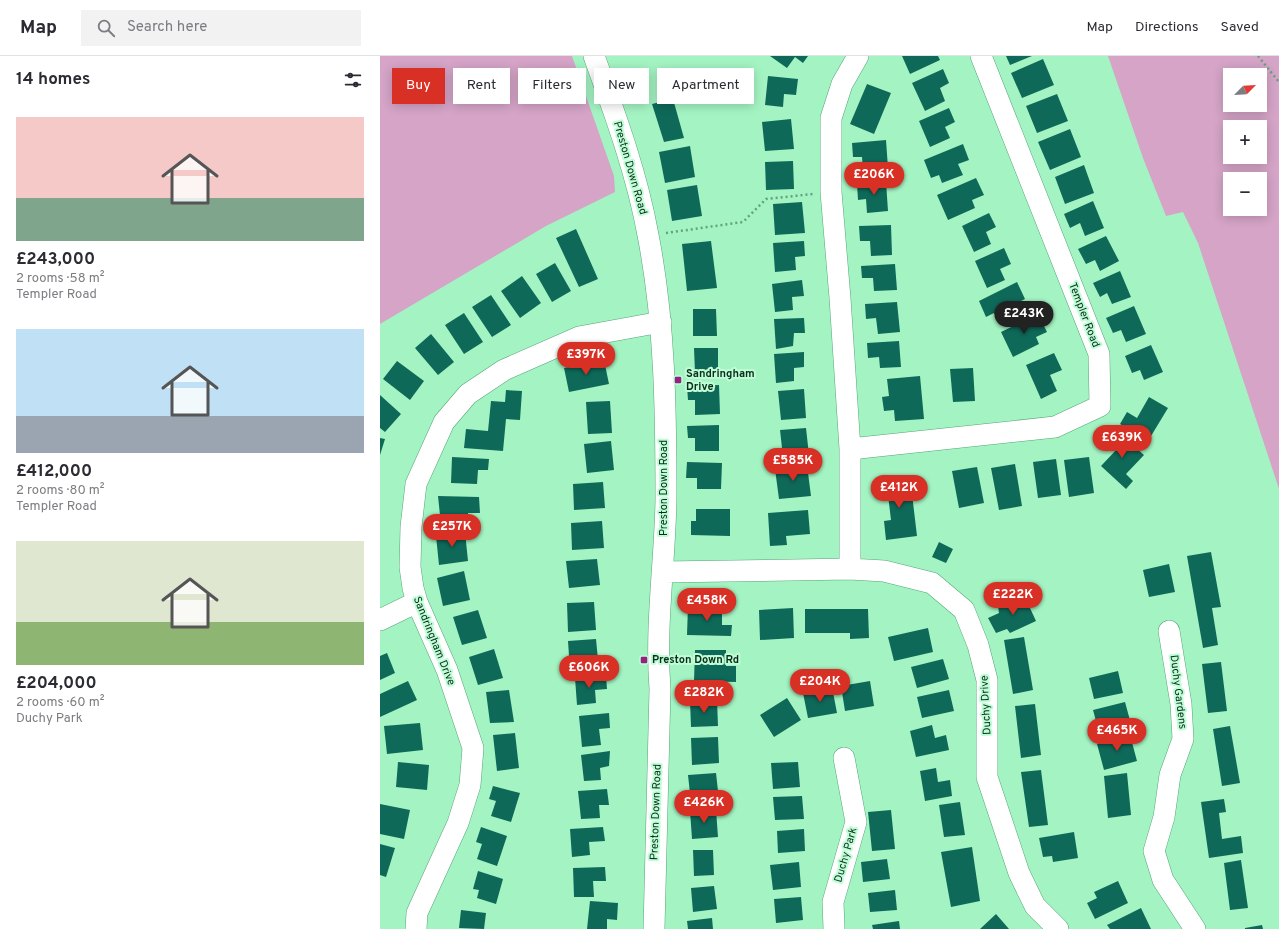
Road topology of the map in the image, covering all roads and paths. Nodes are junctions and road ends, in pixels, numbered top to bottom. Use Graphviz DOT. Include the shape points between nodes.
graph roads {
  1 [pos="594,56"];
  2 [pos="858,56"];
  3 [pos="981,56"];
  4 [pos="1258,56"];
  5 [pos="1279,82"];
  6 [pos="831,192"];
  7 [pos="648,235"];
  8 [pos="660,322"];
  9 [pos="850,449"];
  10 [pos="850,569"];
  11 [pos="663,572"];
  12 [pos="417,602"];
  13 [pos="380,620"];
  14 [pos="1169,631"];
  15 [pos="844,758"];
  16 [pos="416,929"];
  17 [pos="654,929"];
  18 [pos="834,929"];
  19 [pos="1058,929"];
  20 [pos="1195,929"];
  1 -- 7 [label="street, Preston Down Road" via="633,173"];
  2 -- 6 [label="street" via="842,84 831,118"];
  3 -- 9 [label="street, Templer Road" via="1100,354 1100,406 1055,427"];
  4 -- 5 [label="path"];
  6 -- 7 [label="path" via="766,199 743,222"];
  6 -- 9 [label="street"];
  7 -- 8 [label="street, Preston Down Road"];
  8 -- 11 [label="street, Preston Down Road" via="665,382 666,499"];
  8 -- 12 [label="street, Sandringham Drive" via="579,337 504,370 468,394 444,422 416,484 410,567"];
  9 -- 10 [label="street"];
  10 -- 11 [label="street, Duchy Drive"];
  10 -- 19 [label="street, Duchy Drive" via="884,571 932,583 964,610 978,645 987,680 987,777 1019,873 1035,906"];
  11 -- 17 [label="street, Preston Down Road" via="658,660 660,689"];
  12 -- 13 [label="street"];
  12 -- 16 [label="street, Sandringham Drive" via="447,670 473,748 470,785 458,823 417,914"];
  14 -- 20 [label="street, Duchy Gardens" via="1181,704 1183,739 1170,776 1164,817 1154,851 1163,880"];
  15 -- 18 [label="street, Duchy Park" via="856,822 832,902"];
}
